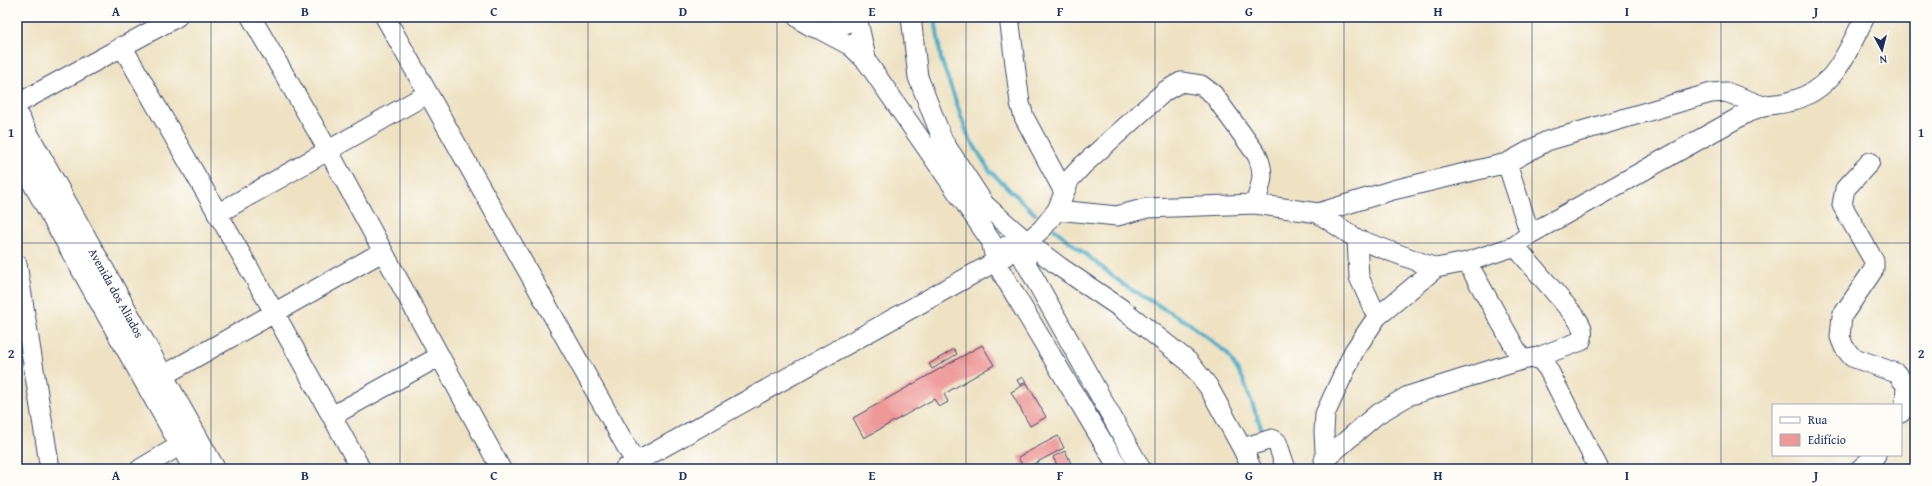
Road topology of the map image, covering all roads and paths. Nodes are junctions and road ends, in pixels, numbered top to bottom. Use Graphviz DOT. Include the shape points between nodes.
graph roads {
  1 [pos="177,17"];
  2 [pos="251,17"];
  3 [pos="384,17"];
  4 [pos="797,17"];
  5 [pos="852,17"];
  6 [pos="857,17"];
  7 [pos="911,17"];
  8 [pos="1009,17"];
  9 [pos="1866,17"];
  10 [pos="820,30"];
  11 [pos="122,46"];
  12 [pos="867,62"];
  13 [pos="427,94"];
  14 [pos="17,104"];
  15 [pos="1763,106"];
  16 [pos="17,116"];
  17 [pos="328,150"];
  18 [pos="17,152"];
  19 [pos="1870,162"];
  20 [pos="1507,163"];
  21 [pos="1064,192"];
  22 [pos="1255,204"];
  23 [pos="1057,210"];
  24 [pos="1318,213"];
  25 [pos="217,214"];
  26 [pos="1530,234"];
  27 [pos="1357,239"];
  28 [pos="991,241"];
  29 [pos="1023,246"];
  30 [pos="1515,246"];
  31 [pos="382,252"];
  32 [pos="1467,262"];
  33 [pos="996,263"];
  34 [pos="17,264"];
  35 [pos="1436,268"];
  36 [pos="274,312"];
  37 [pos="1377,317"];
  38 [pos="440,356"];
  39 [pos="1530,358"];
  40 [pos="155,380"];
  41 [pos="1902,411"];
  42 [pos="332,416"];
  43 [pos="188,440"];
  44 [pos="1245,446"];
  45 [pos="1875,456"];
  46 [pos="1325,465"];
  47 [pos="633,467"];
  48 [pos="50,469"];
  49 [pos="140,469"];
  50 [pos="195,469"];
  51 [pos="214,469"];
  52 [pos="361,469"];
  53 [pos="501,469"];
  54 [pos="1119,469"];
  55 [pos="1141,469"];
  56 [pos="1252,469"];
  57 [pos="1286,469"];
  58 [pos="1599,469"];
  59 [pos="1860,469"];
  1 -- 11 [label="street"];
  2 -- 17 [label="street"];
  3 -- 13 [label="street"];
  4 -- 10 [label="street" via="808,27"];
  5 -- 10 [label="street" via="840,27 828,31"];
  6 -- 12 [label="street"];
  7 -- 29 [label="street" via="918,77 944,141 985,205"];
  8 -- 21 [label="street" via="1024,117"];
  9 -- 15 [label="street" via="1830,80 1811,93 1788,102"];
  10 -- 12 [label="street" via="851,46"];
  11 -- 14 [label="street"];
  11 -- 25 [label="street"];
  12 -- 28 [label="street"];
  13 -- 17 [label="street"];
  13 -- 47 [label="street"];
  15 -- 20 [label="street" via="1726,92 1711,93 1547,141"];
  15 -- 26 [label="street" via="1736,118"];
  16 -- 40 [label="main road, Avenida dos Aliados"];
  17 -- 25 [label="street"];
  17 -- 31 [label="street"];
  18 -- 40 [label="main road, Avenida dos Aliados"];
  19 -- 41 [label="street" via="1845,189 1842,205 1874,261 1874,269 1842,316 1840,337 1852,357 1896,373 1906,385 1905,405"];
  20 -- 24 [label="street" via="1393,190"];
  20 -- 26 [label="street"];
  21 -- 22 [label="street" via="1070,179 1083,165 1165,91 1181,82 1201,85 1214,94 1257,155 1263,178"];
  21 -- 23 [label="street"];
  22 -- 23 [label="street" via="1146,208 1117,216"];
  22 -- 24 [label="street"];
  23 -- 29 [label="street" via="1042,229"];
  24 -- 27 [label="street"];
  25 -- 36 [label="street"];
  26 -- 30 [label="street"];
  27 -- 35 [label="street"];
  27 -- 37 [label="street" via="1359,277"];
  28 -- 29 [label="street"];
  28 -- 33 [label="street"];
  29 -- 33 [label="street"];
  29 -- 44 [label="street" via="1122,309 1188,361 1208,386"];
  29 -- 55 [label="street"];
  30 -- 32 [label="street"];
  30 -- 39 [label="street" via="1575,316 1583,334 1581,341"];
  31 -- 36 [label="street"];
  31 -- 38 [label="street"];
  32 -- 35 [label="street"];
  32 -- 39 [label="street"];
  33 -- 47 [label="street"];
  33 -- 54 [label="street"];
  34 -- 48 [label="street"];
  35 -- 37 [label="street"];
  36 -- 40 [label="street"];
  36 -- 42 [label="street"];
  37 -- 46 [label="street" via="1354,351 1325,414"];
  38 -- 42 [label="street"];
  38 -- 53 [label="street"];
  39 -- 46 [label="street" via="1408,396 1376,415"];
  39 -- 58 [label="street" via="1548,369"];
  40 -- 43 [label="main road, Avenida dos Aliados"];
  42 -- 52 [label="street"];
  43 -- 49 [label="street"];
  43 -- 50 [label="main road, Avenida dos Aliados"];
  43 -- 51 [label="main road, Avenida dos Aliados"];
  44 -- 56 [label="street"];
  44 -- 57 [label="street" via="1272,439 1277,442"];
  45 -- 59 [label="street"];
}
